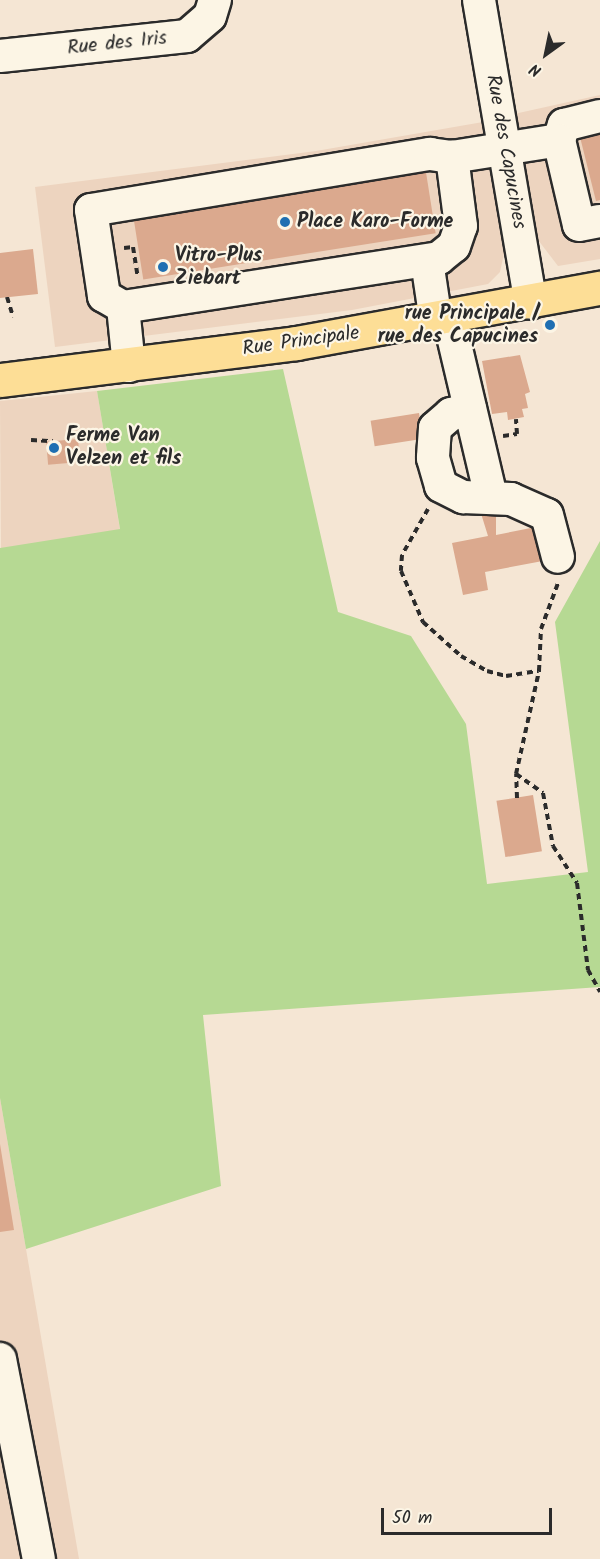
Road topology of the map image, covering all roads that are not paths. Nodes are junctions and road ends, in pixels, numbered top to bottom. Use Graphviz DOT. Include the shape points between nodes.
graph roads {
  1 [pos="215,0"];
  2 [pos="479,0"];
  3 [pos="0,56"];
  4 [pos="600,116"];
  5 [pos="559,140"];
  6 [pos="504,149"];
  7 [pos="452,157"];
  8 [pos="600,221"];
  9 [pos="427,261"];
  10 [pos="600,288"];
  11 [pos="531,303"];
  12 [pos="123,307"];
  13 [pos="443,320"];
  14 [pos="129,366"];
  15 [pos="0,380"];
  16 [pos="470,409"];
  17 [pos="491,496"];
  18 [pos="553,547"];
  19 [pos="0,1359"];
  20 [pos="11,1471"];
  21 [pos="39,1559"];
  1 -- 3 [label="street, Rue des Iris" via="210,16 187,36"];
  2 -- 6 [label="street, Rue des Capucines"];
  4 -- 5 [label="street" via="564,125"];
  5 -- 6 [label="street"];
  5 -- 8 [label="street" via="579,225"];
  6 -- 7 [label="street"];
  6 -- 11 [label="street, Rue des Capucines"];
  7 -- 9 [label="street" via="459,236 448,252"];
  7 -- 12 [label="street" via="430,154 91,210 104,296"];
  9 -- 12 [label="street"];
  9 -- 13 [label="street"];
  10 -- 11 [label="main road, Rue Principale"];
  11 -- 13 [label="main road, Rue Principale"];
  12 -- 14 [label="street"];
  13 -- 14 [label="main road, Rue Principale"];
  13 -- 16 [label="street"];
  14 -- 15 [label="main road, Rue Principale"];
  16 -- 17 [label="street"];
  16 -- 17 [label="street" via="451,414 435,428 437,477 456,496"];
  17 -- 18 [label="street" via="547,515"];
  19 -- 20 [label="street"];
  20 -- 21 [label="street"];
}
